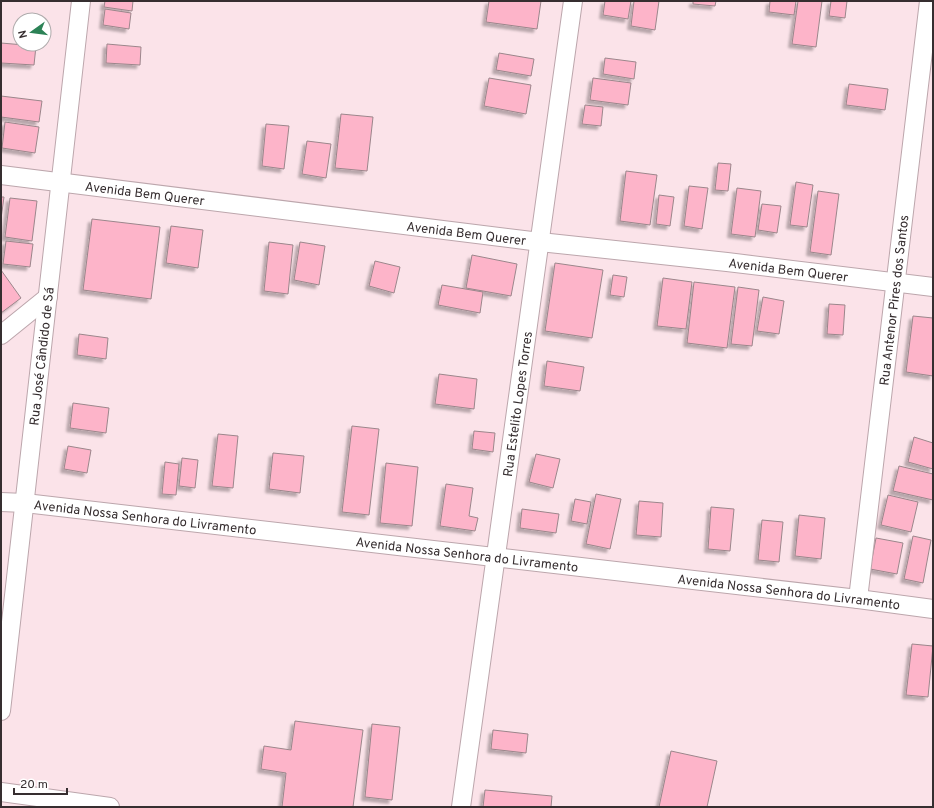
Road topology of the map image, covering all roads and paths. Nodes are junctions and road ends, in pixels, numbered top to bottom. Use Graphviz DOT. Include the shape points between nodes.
graph roads {
  1 [pos="81,1"];
  2 [pos="573,1"];
  3 [pos="929,1"];
  4 [pos="1,174"];
  5 [pos="61,181"];
  6 [pos="540,242"];
  7 [pos="896,282"];
  8 [pos="933,287"];
  9 [pos="48,297"];
  10 [pos="1,335"];
  11 [pos="1,502"];
  12 [pos="24,503"];
  13 [pos="496,558"];
  14 [pos="858,599"];
  15 [pos="933,609"];
  16 [pos="1,711"];
  17 [pos="1,792"];
  18 [pos="110,807"];
  19 [pos="461,807"];
  1 -- 5 [label="street, Rua José Cândido de Sá"];
  2 -- 6 [label="street, Rua Estelito Lopes Torres"];
  3 -- 7 [label="street, Rua Antenor Pires dos Santos"];
  4 -- 5 [label="street, Avenida Bem Querer"];
  5 -- 6 [label="street, Avenida Bem Querer"];
  5 -- 9 [label="street, Rua José Cândido de Sá"];
  6 -- 7 [label="street, Avenida Bem Querer"];
  6 -- 13 [label="street, Rua Estelito Lopes Torres"];
  7 -- 8 [label="street, Avenida Bem Querer"];
  7 -- 14 [label="street, Rua Antenor Pires dos Santos"];
  9 -- 10 [label="street"];
  9 -- 12 [label="street, Rua José Cândido de Sá"];
  11 -- 12 [label="street, Avenida Nossa Senhora do Livramento"];
  12 -- 13 [label="street, Avenida Nossa Senhora do Livramento"];
  12 -- 16 [label="street, Rua José Cândido de Sá"];
  13 -- 14 [label="street, Avenida Nossa Senhora do Livramento"];
  13 -- 19 [label="street, Rua Estelito Lopes Torres"];
  14 -- 15 [label="street, Avenida Nossa Senhora do Livramento"];
  17 -- 18 [label="street"];
}
